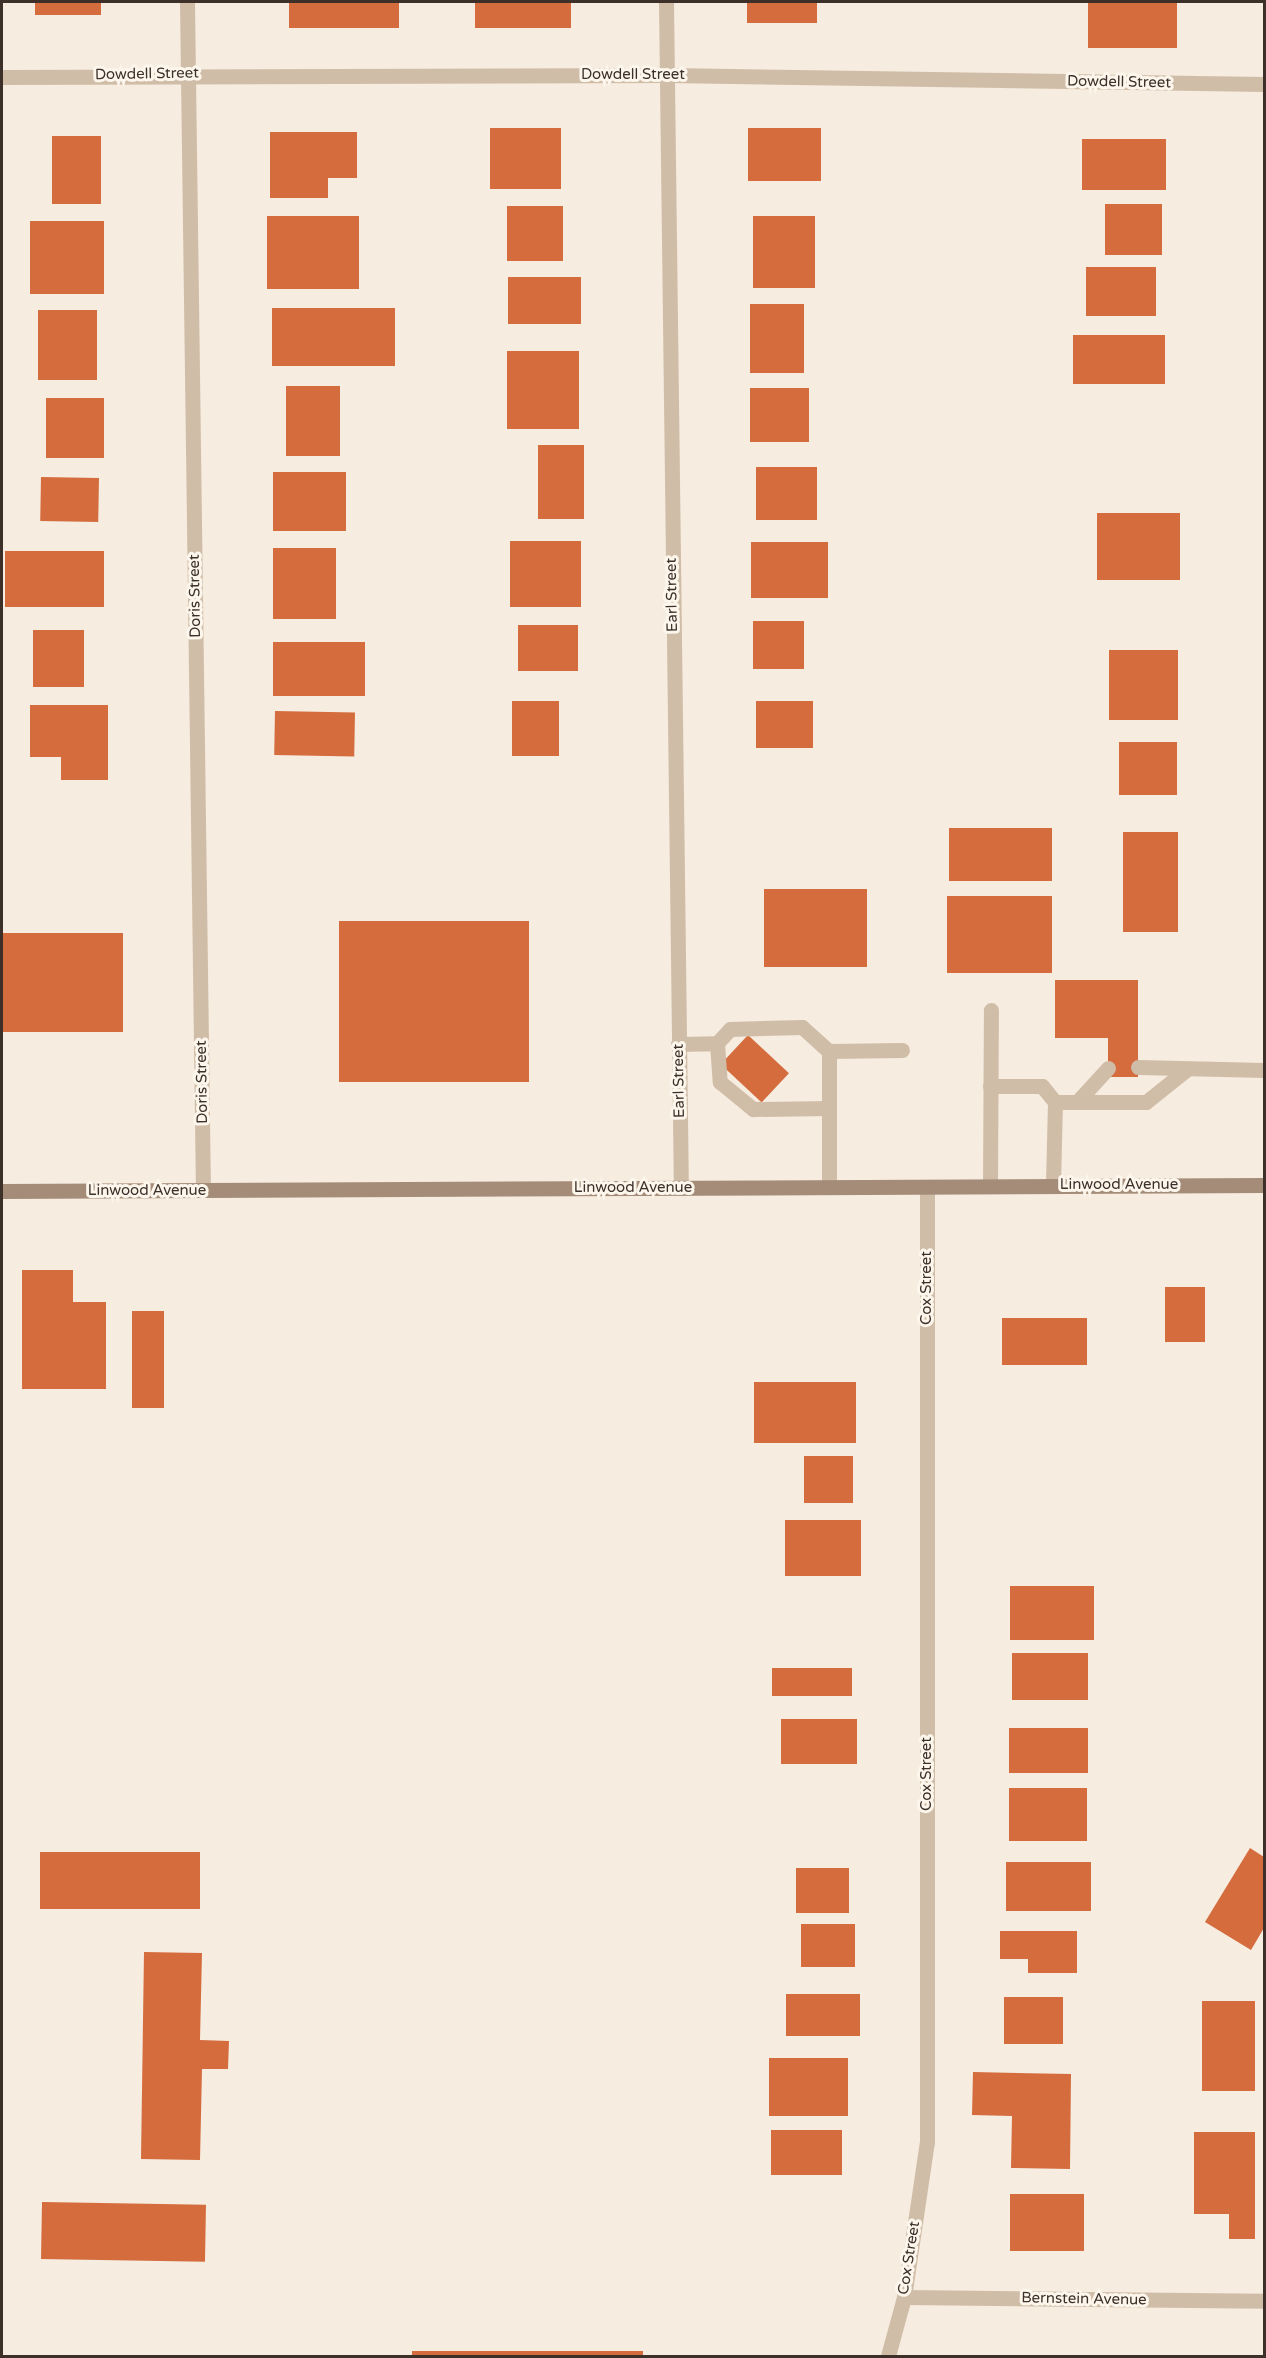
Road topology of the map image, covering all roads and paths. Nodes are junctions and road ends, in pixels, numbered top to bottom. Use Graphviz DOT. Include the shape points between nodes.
graph roads {
  1 [pos="187,2"];
  2 [pos="666,2"];
  3 [pos="188,74"];
  4 [pos="667,75"];
  5 [pos="2,77"];
  6 [pos="1264,84"];
  7 [pos="991,1010"];
  8 [pos="717,1043"];
  9 [pos="678,1044"];
  10 [pos="902,1050"];
  11 [pos="829,1052"];
  12 [pos="1138,1066"];
  13 [pos="1108,1068"];
  14 [pos="1187,1069"];
  15 [pos="1264,1070"];
  16 [pos="990,1086"];
  17 [pos="1055,1102"];
  18 [pos="1077,1102"];
  19 [pos="829,1108"];
  20 [pos="1053,1185"];
  21 [pos="1264,1185"];
  22 [pos="990,1186"];
  23 [pos="829,1187"];
  24 [pos="927,1187"];
  25 [pos="681,1188"];
  26 [pos="2,1191"];
  27 [pos="203,1191"];
  28 [pos="904,2297"];
  29 [pos="1264,2301"];
  30 [pos="888,2356"];
  1 -- 3 [label="street, Doris Street"];
  2 -- 4 [label="street, Earl Street"];
  3 -- 4 [label="street, Dowdell Street"];
  3 -- 5 [label="street, Dowdell Street"];
  3 -- 27 [label="street, Doris Street"];
  4 -- 6 [label="street, Dowdell Street"];
  4 -- 9 [label="street, Earl Street"];
  7 -- 16 [label="street"];
  8 -- 9 [label="street"];
  8 -- 11 [label="street" via="730,1029 802,1028"];
  8 -- 19 [label="street" via="720,1082 753,1109"];
  9 -- 25 [label="street, Earl Street"];
  10 -- 11 [label="street"];
  11 -- 19 [label="street"];
  12 -- 14 [label="street"];
  13 -- 18 [label="street"];
  14 -- 15 [label="street"];
  14 -- 18 [label="street" via="1146,1102"];
  16 -- 17 [label="street" via="1042,1086"];
  16 -- 22 [label="street"];
  17 -- 18 [label="street"];
  17 -- 20 [label="street"];
  19 -- 23 [label="street"];
  20 -- 21 [label="main road, Linwood Avenue"];
  20 -- 22 [label="main road, Linwood Avenue"];
  22 -- 24 [label="main road, Linwood Avenue"];
  23 -- 24 [label="main road, Linwood Avenue"];
  23 -- 25 [label="main road, Linwood Avenue"];
  24 -- 28 [label="street, Cox Street" via="927,2142"];
  25 -- 27 [label="main road, Linwood Avenue"];
  26 -- 27 [label="main road, Linwood Avenue"];
  28 -- 29 [label="street, Bernstein Avenue"];
  28 -- 30 [label="street, Cox Street"];
}
